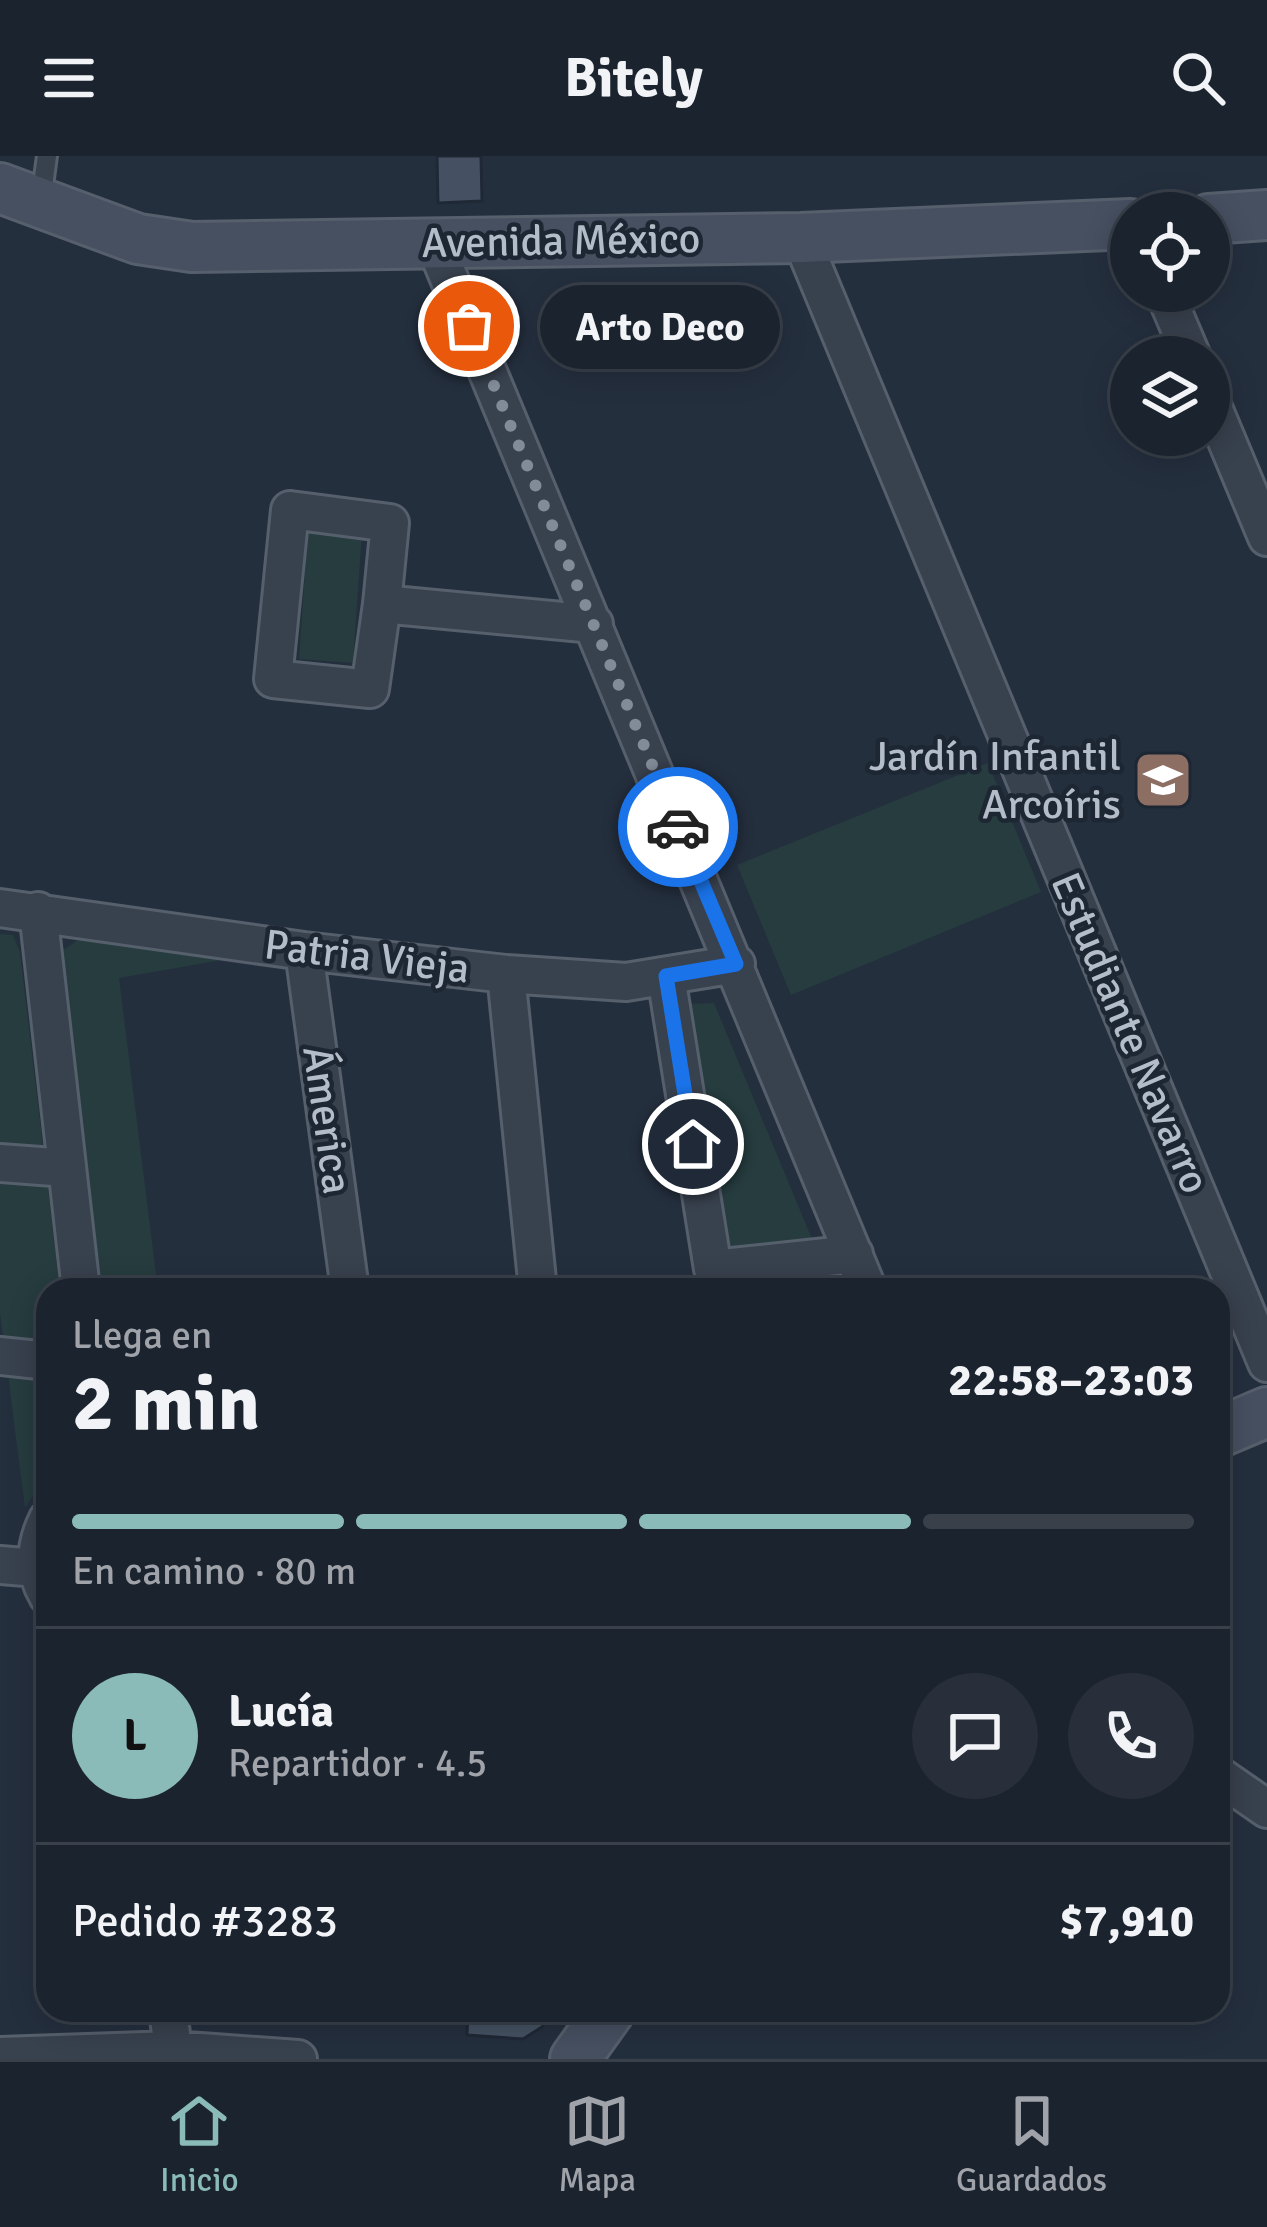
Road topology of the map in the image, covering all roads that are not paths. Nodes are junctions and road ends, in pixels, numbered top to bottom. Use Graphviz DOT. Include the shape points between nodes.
graph roads {
  1 [pos="47,156"];
  2 [pos="20,196"];
  3 [pos="1267,215"];
  4 [pos="1230,218"];
  5 [pos="1110,225"];
  6 [pos="801,238"];
  7 [pos="434,242"];
  8 [pos="1230,448"];
  9 [pos="1267,537"];
  10 [pos="382,604"];
  11 [pos="594,624"];
  12 [pos="0,908"];
  13 [pos="38,911"];
  14 [pos="304,951"];
  15 [pos="736,964"];
  16 [pos="506,974"];
  17 [pos="666,976"];
  18 [pos="0,1163"];
  19 [pos="68,1168"];
  20 [pos="854,1255"];
  21 [pos="80,1278"];
  22 [pos="348,1278"];
  23 [pos="537,1278"];
  24 [pos="863,1278"];
  25 [pos="0,1356"];
  26 [pos="36,1360"];
  27 [pos="1267,1363"];
  28 [pos="1267,1412"];
  29 [pos="1230,1428"];
  30 [pos="0,1565"];
  31 [pos="36,1579"];
  32 [pos="1230,1783"];
  33 [pos="1267,1809"];
  34 [pos="169,2022"];
  35 [pos="601,2022"];
  36 [pos="173,2054"];
  37 [pos="0,2056"];
  38 [pos="298,2059"];
  39 [pos="574,2059"];
  1 -- 2 [label="lane"];
  2 -- 7 [label="street, Avenida México" via="166,244"];
  3 -- 4 [label="street"];
  5 -- 6 [label="street, Avenida México"];
  6 -- 7 [label="street, Avenida México"];
  6 -- 27 [label="street, Estudiante Navarro"];
  7 -- 11 [label="street"];
  8 -- 9 [label="street"];
  10 -- 10 [label="street" via="391,523 290,510 273,679 370,689"];
  10 -- 11 [label="street"];
  11 -- 15 [label="street"];
  12 -- 13 [label="street, Patria Vieja"];
  13 -- 14 [label="street, Patria Vieja"];
  13 -- 19 [label="street"];
  14 -- 16 [label="street, Patria Vieja"];
  14 -- 22 [label="street, Ámerica"];
  15 -- 17 [label="street, Patria Vieja"];
  15 -- 20 [label="street"];
  16 -- 17 [label="street, Patria Vieja" via="626,982"];
  16 -- 23 [label="street"];
  17 -- 20 [label="street" via="713,1269"];
  18 -- 19 [label="street"];
  19 -- 21 [label="street"];
  20 -- 24 [label="street"];
  25 -- 26 [label="street"];
  28 -- 29 [label="street"];
  30 -- 31 [label="street"];
  32 -- 33 [label="street"];
  34 -- 36 [label="street"];
  35 -- 39 [label="street"];
  36 -- 37 [label="street"];
  36 -- 38 [label="street"];
}
